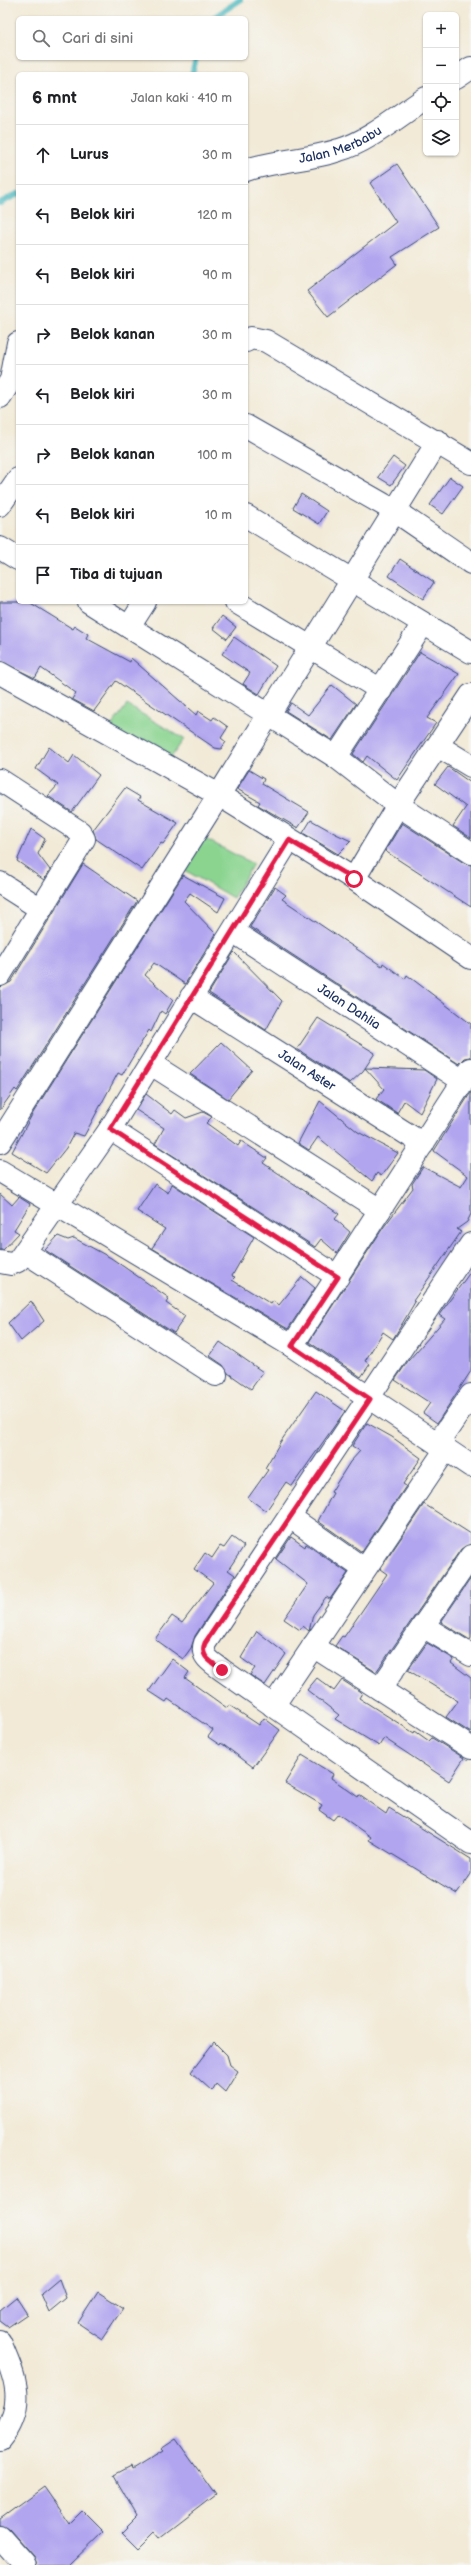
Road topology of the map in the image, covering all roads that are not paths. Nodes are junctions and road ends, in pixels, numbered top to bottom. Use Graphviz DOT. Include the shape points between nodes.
graph roads {
  1 [pos="471,68"];
  2 [pos="459,76"];
  3 [pos="423,100"];
  4 [pos="248,170"];
  5 [pos="248,340"];
  6 [pos="16,354"];
  7 [pos="0,397"];
  8 [pos="248,427"];
  9 [pos="438,441"];
  10 [pos="471,463"];
  11 [pos="16,482"];
  12 [pos="0,505"];
  13 [pos="395,511"];
  14 [pos="248,517"];
  15 [pos="0,548"];
  16 [pos="16,558"];
  17 [pos="471,563"];
  18 [pos="351,581"];
  19 [pos="91,604"];
  20 [pos="144,604"];
  21 [pos="239,604"];
  22 [pos="423,624"];
  23 [pos="129,627"];
  24 [pos="311,646"];
  25 [pos="471,652"];
  26 [pos="0,673"];
  27 [pos="381,690"];
  28 [pos="471,695"];
  29 [pos="269,714"];
  30 [pos="438,746"];
  31 [pos="336,757"];
  32 [pos="471,766"];
  33 [pos="0,780"];
  34 [pos="219,795"];
  35 [pos="398,806"];
  36 [pos="289,840"];
  37 [pos="471,852"];
  38 [pos="354,879"];
  39 [pos="0,883"];
  40 [pos="41,910"];
  41 [pos="234,932"];
  42 [pos="471,958"];
  43 [pos="0,975"];
  44 [pos="191,997"];
  45 [pos="151,1064"];
  46 [pos="467,1075"];
  47 [pos="110,1129"];
  48 [pos="0,1142"];
  49 [pos="423,1144"];
  50 [pos="0,1171"];
  51 [pos="59,1205"];
  52 [pos="380,1210"];
  53 [pos="471,1244"];
  54 [pos="25,1252"];
  55 [pos="0,1262"];
  56 [pos="338,1277"];
  57 [pos="292,1346"];
  58 [pos="216,1375"];
  59 [pos="471,1394"];
  60 [pos="370,1399"];
  61 [pos="442,1446"];
  62 [pos="471,1466"];
  63 [pos="290,1517"];
  64 [pos="471,1556"];
  65 [pos="364,1569"];
  66 [pos="423,1626"];
  67 [pos="313,1646"];
  68 [pos="471,1655"];
  69 [pos="380,1689"];
  70 [pos="273,1706"];
  71 [pos="471,1748"];
  72 [pos="471,1843"];
  73 [pos="0,2342"];
  74 [pos="0,2438"];
  75 [pos="0,2537"];
  76 [pos="25,2565"];
  1 -- 2 [label="street"];
  3 -- 4 [label="street, Jalan Merbabu" via="341,150"];
  5 -- 9 [label="street" via="266,341"];
  6 -- 7 [label="street" via="11,380"];
  8 -- 13 [label="street"];
  9 -- 10 [label="street"];
  9 -- 13 [label="street"];
  11 -- 12 [label="street"];
  13 -- 17 [label="street"];
  13 -- 18 [label="street"];
  14 -- 18 [label="street"];
  15 -- 16 [label="street"];
  18 -- 22 [label="street"];
  18 -- 24 [label="street"];
  19 -- 23 [label="street"];
  20 -- 23 [label="street"];
  21 -- 24 [label="street"];
  22 -- 25 [label="street"];
  22 -- 27 [label="street"];
  23 -- 29 [label="street"];
  24 -- 27 [label="street"];
  24 -- 29 [label="street"];
  26 -- 34 [label="street"];
  27 -- 31 [label="street"];
  28 -- 30 [label="street"];
  29 -- 31 [label="street"];
  29 -- 34 [label="street"];
  30 -- 32 [label="street"];
  30 -- 35 [label="street"];
  31 -- 35 [label="street"];
  33 -- 40 [label="street" via="83,835 84,843"];
  34 -- 36 [label="street"];
  34 -- 48 [label="street"];
  35 -- 37 [label="street"];
  35 -- 38 [label="street"];
  36 -- 38 [label="street"];
  36 -- 41 [label="street"];
  38 -- 42 [label="street"];
  39 -- 40 [label="street"];
  40 -- 43 [label="street"];
  41 -- 44 [label="street"];
  41 -- 46 [label="street, Jalan Dahlia"];
  44 -- 45 [label="street"];
  44 -- 49 [label="street, Jalan Aster"];
  45 -- 47 [label="street"];
  45 -- 52 [label="street"];
  46 -- 49 [label="street"];
  47 -- 51 [label="street"];
  47 -- 56 [label="street"];
  49 -- 52 [label="street"];
  50 -- 51 [label="street"];
  51 -- 54 [label="street"];
  51 -- 57 [label="street"];
  52 -- 56 [label="street"];
  53 -- 60 [label="street"];
  54 -- 55 [label="street" via="18,1261 11,1264"];
  54 -- 58 [label="street"];
  56 -- 57 [label="street"];
  57 -- 60 [label="street"];
  59 -- 61 [label="street"];
  60 -- 61 [label="street"];
  60 -- 63 [label="street"];
  61 -- 62 [label="street"];
  61 -- 65 [label="street"];
  63 -- 65 [label="street"];
  63 -- 70 [label="street" via="205,1643 203,1652 208,1659"];
  64 -- 66 [label="street"];
  65 -- 67 [label="street"];
  66 -- 68 [label="street"];
  66 -- 69 [label="street"];
  67 -- 69 [label="street"];
  67 -- 70 [label="street"];
  69 -- 71 [label="street"];
  70 -- 72 [label="street"];
  73 -- 74 [label="street" via="12,2370 17,2397 13,2418"];
  75 -- 76 [label="street"];
}
